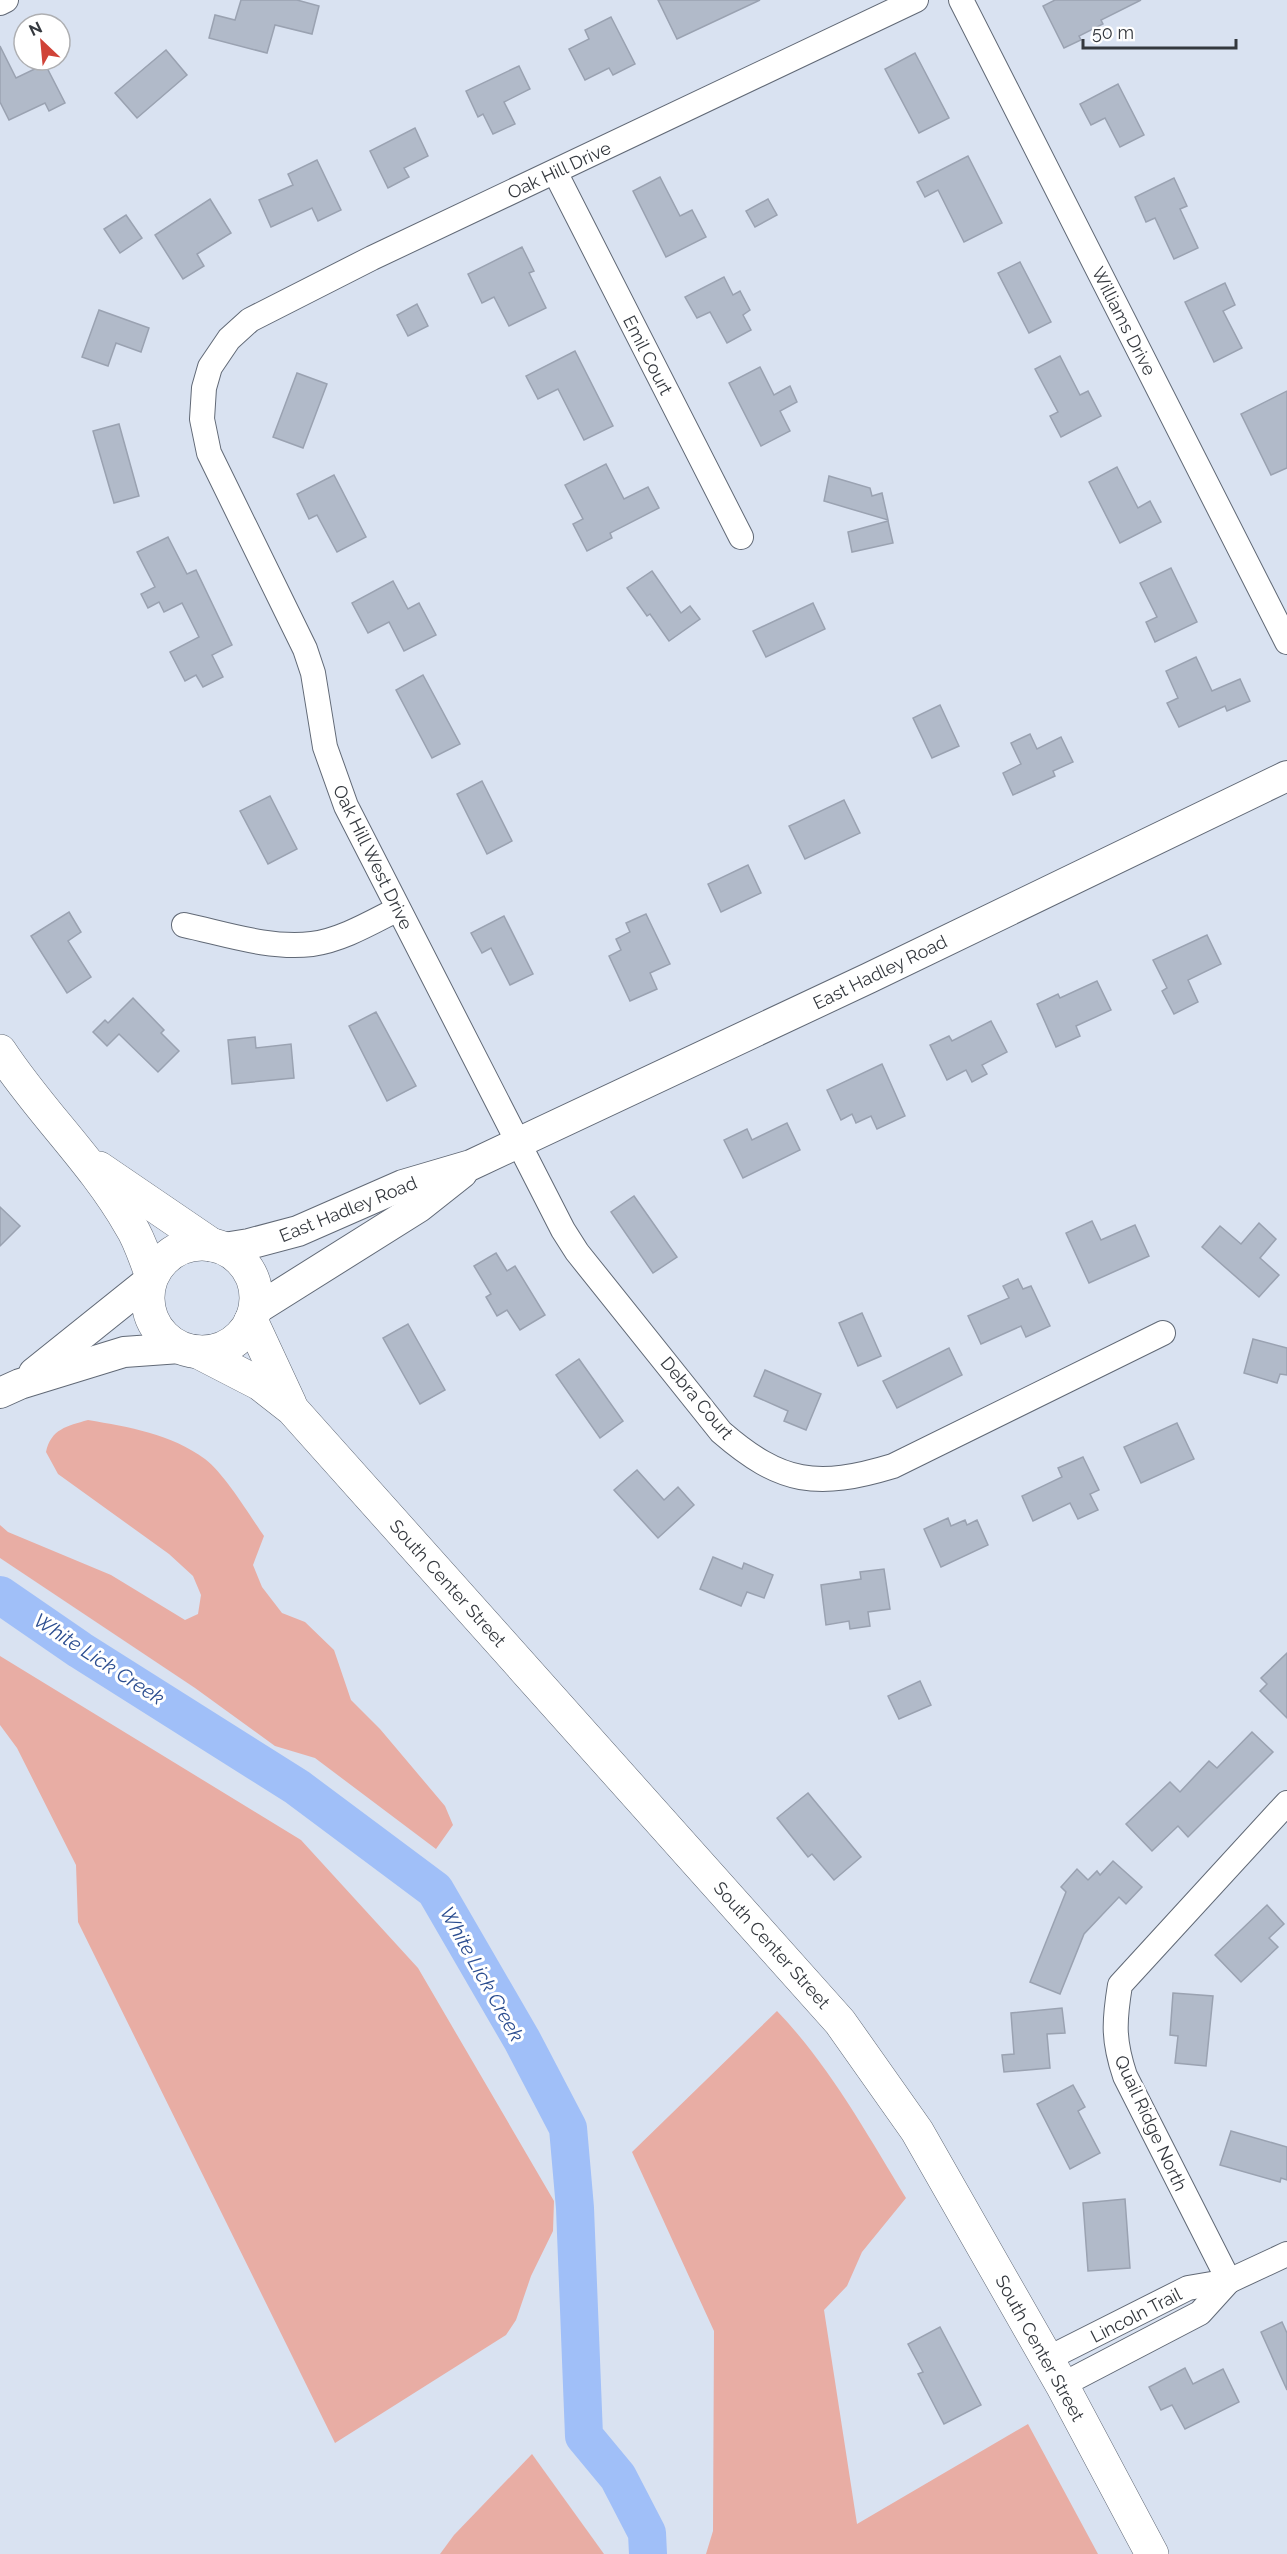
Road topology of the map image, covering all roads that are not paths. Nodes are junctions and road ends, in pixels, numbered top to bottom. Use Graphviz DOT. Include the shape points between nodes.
graph roads {
  1 [pos="6,0"];
  2 [pos="916,0"];
  3 [pos="961,0"];
  4 [pos="0,3"];
  5 [pos="555,172"];
  6 [pos="216,359"];
  7 [pos="741,537"];
  8 [pos="1287,642"];
  9 [pos="1287,776"];
  10 [pos="398,909"];
  11 [pos="184,925"];
  12 [pos="0,1051"];
  13 [pos="518,1143"];
  14 [pos="84,1159"];
  15 [pos="471,1166"];
  16 [pos="218,1246"];
  17 [pos="151,1278"];
  18 [pos="253,1315"];
  19 [pos="1163,1333"];
  20 [pos="189,1350"];
  21 [pos="10,1388"];
  22 [pos="292,1409"];
  23 [pos="1287,1803"];
  24 [pos="1287,2254"];
  25 [pos="1229,2281"];
  26 [pos="1055,2372"];
  27 [pos="1152,2554"];
  1 -- 4 [label="street"];
  2 -- 5 [label="street, Oak Hill Drive"];
  3 -- 8 [label="street, Williams Drive"];
  5 -- 6 [label="street, Oak Hill Drive" via="250,320 229,339"];
  5 -- 7 [label="street, Emil Court"];
  6 -- 10 [label="street, Oak Hill West Drive" via="204,388 202,420 209,453 305,649 335,779"];
  9 -- 13 [label="street, East Hadley Road"];
  10 -- 11 [label="street" via="314,944 276,945"];
  10 -- 13 [label="street, Oak Hill West Drive"];
  12 -- 14 [label="main road"];
  13 -- 15 [label="street, East Hadley Road"];
  13 -- 19 [label="street, Debra Court" via="577,1252 721,1431 742,1450 772,1469 792,1476 855,1478 893,1466"];
  14 -- 16 [label="main road"];
  14 -- 17 [label="main road" via="130,1225"];
  15 -- 16 [label="street, East Hadley Road" via="403,1185 298,1232 249,1244"];
  15 -- 18 [label="street, East Hadley Road" via="419,1207"];
  16 -- 17 [label="main road" via="194,1244 176,1250 162,1261"];
  16 -- 18 [label="main road" via="234,1254 250,1274 255,1285"];
  17 -- 20 [label="main road" via="147,1304 150,1315 162,1335"];
  17 -- 21 [label="street"];
  18 -- 20 [label="main road" via="230,1345 214,1351"];
  18 -- 22 [label="main road, South Center Street"];
  20 -- 21 [label="street" via="124,1352"];
  20 -- 22 [label="main road, South Center Street" via="260,1384"];
  22 -- 26 [label="main road, South Center Street" via="840,2022 917,2131"];
  23 -- 25 [label="street, Quail Ridge North" via="1120,1985 1115,2019 1116,2049 1125,2076"];
  24 -- 25 [label="street, Lincoln Trail"];
  25 -- 26 [label="street, Lincoln Trail" via="1200,2313"];
  26 -- 27 [label="main road, South Center Street"];
}
